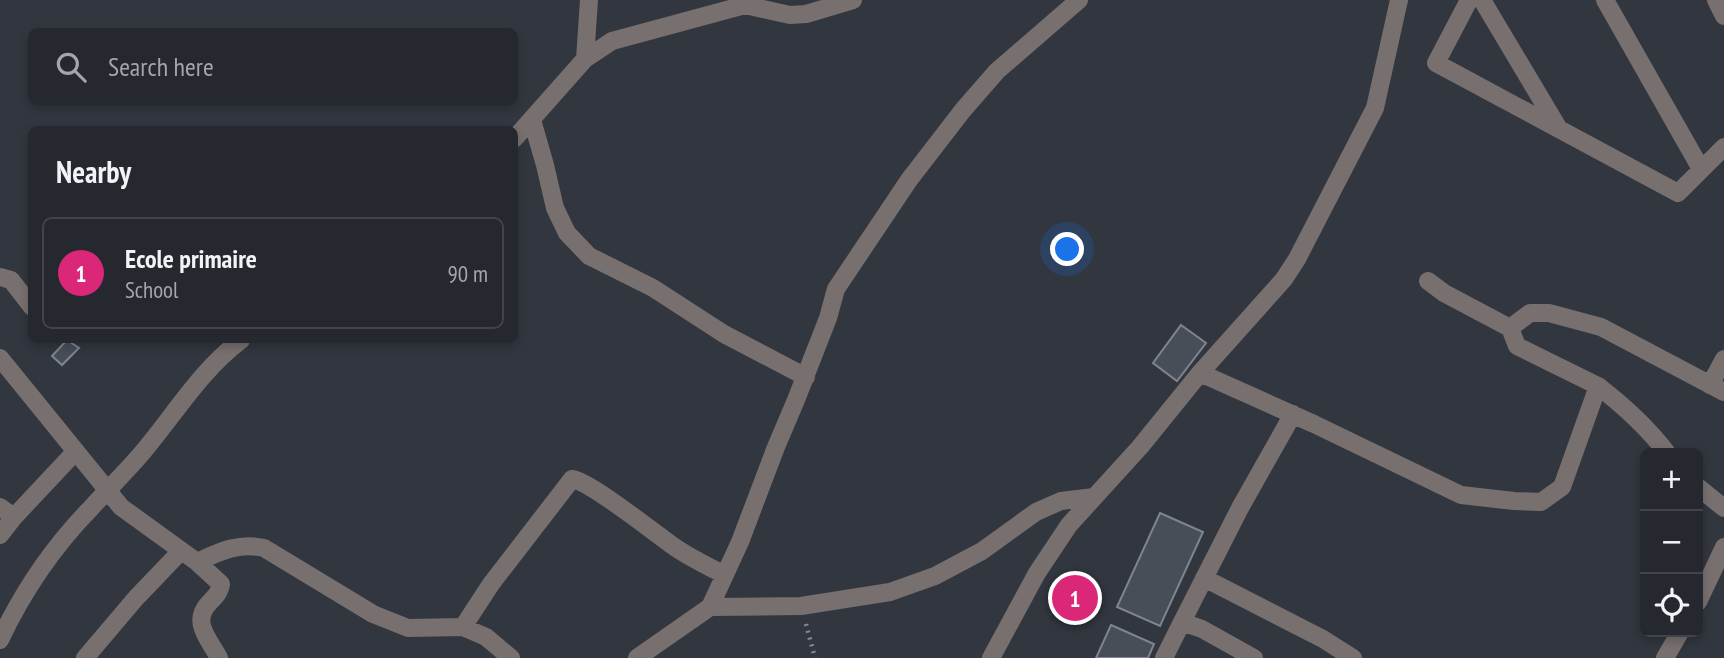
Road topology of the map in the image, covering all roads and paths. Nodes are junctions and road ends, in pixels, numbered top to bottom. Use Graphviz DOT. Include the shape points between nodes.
graph roads {
  1 [pos="589,0"];
  2 [pos="853,0"];
  3 [pos="1079,0"];
  4 [pos="1399,0"];
  5 [pos="1469,0"];
  6 [pos="1482,0"];
  7 [pos="1605,0"];
  8 [pos="1716,0"];
  9 [pos="1724,16"];
  10 [pos="585,60"];
  11 [pos="532,120"];
  12 [pos="1559,129"];
  13 [pos="518,135"];
  14 [pos="1724,146"];
  15 [pos="1702,169"];
  16 [pos="0,277"];
  17 [pos="1428,281"];
  18 [pos="28,302"];
  19 [pos="1510,328"];
  20 [pos="238,343"];
  21 [pos="0,358"];
  22 [pos="1724,359"];
  23 [pos="1200,373"];
  24 [pos="806,377"];
  25 [pos="1598,386"];
  26 [pos="1717,389"];
  27 [pos="1293,414"];
  28 [pos="1663,448"];
  29 [pos="76,451"];
  30 [pos="106,492"];
  31 [pos="1703,492"];
  32 [pos="1094,497"];
  33 [pos="1724,508"];
  34 [pos="7,512"];
  35 [pos="0,534"];
  36 [pos="1724,547"];
  37 [pos="181,551"];
  38 [pos="197,562"];
  39 [pos="723,574"];
  40 [pos="1204,578"];
  41 [pos="1703,591"];
  42 [pos="801,606"];
  43 [pos="710,607"];
  44 [pos="1182,622"];
  45 [pos="463,627"];
  46 [pos="1677,637"];
  47 [pos="0,640"];
  48 [pos="85,658"];
  49 [pos="219,658"];
  50 [pos="512,658"];
  51 [pos="637,658"];
  52 [pos="815,658"];
  53 [pos="991,658"];
  54 [pos="1164,658"];
  55 [pos="1254,658"];
  56 [pos="1353,658"];
  57 [pos="1665,658"];
  1 -- 10 [label="street"];
  2 -- 10 [label="street" via="790,15 745,5 612,41"];
  3 -- 24 [label="street" via="998,71 909,180 836,289"];
  4 -- 23 [label="street" via="1375,108 1334,190 1284,279"];
  5 -- 12 [label="street" via="1436,62"];
  6 -- 12 [label="street"];
  7 -- 15 [label="street"];
  8 -- 9 [label="street"];
  10 -- 11 [label="street"];
  11 -- 13 [label="street"];
  11 -- 24 [label="street" via="555,208 567,233 589,256"];
  12 -- 15 [label="street" via="1678,193"];
  14 -- 15 [label="street"];
  16 -- 18 [label="street" via="11,280"];
  17 -- 19 [label="street"];
  19 -- 25 [label="street" via="1517,346"];
  19 -- 26 [label="street" via="1530,313 1549,313 1601,327"];
  20 -- 30 [label="street" via="206,370"];
  21 -- 29 [label="street"];
  22 -- 26 [label="street"];
  23 -- 27 [label="street"];
  23 -- 32 [label="street"];
  24 -- 39 [label="street"];
  25 -- 27 [label="street" via="1562,487 1541,502 1461,495"];
  25 -- 28 [label="street"];
  27 -- 40 [label="street"];
  29 -- 30 [label="street"];
  29 -- 34 [label="street"];
  30 -- 37 [label="street" via="136,521"];
  30 -- 47 [label="street" via="42,566"];
  31 -- 33 [label="street"];
  32 -- 42 [label="street" via="1061,501 1035,512 982,551 924,580 890,592"];
  32 -- 53 [label="street" via="1037,573"];
  34 -- 35 [label="street"];
  36 -- 41 [label="street"];
  37 -- 38 [label="street"];
  37 -- 48 [label="street"];
  38 -- 45 [label="street" via="243,545 264,548 348,601 393,623 408,628"];
  38 -- 49 [label="street" via="221,586 200,619"];
  39 -- 43 [label="street"];
  39 -- 45 [label="street" via="678,550 572,479"];
  40 -- 44 [label="street"];
  40 -- 56 [label="street"];
  42 -- 43 [label="street"];
  42 -- 52 [label="path"];
  43 -- 51 [label="street"];
  44 -- 54 [label="street"];
  44 -- 55 [label="street"];
  45 -- 50 [label="street" via="486,637"];
  46 -- 57 [label="street"];
}
